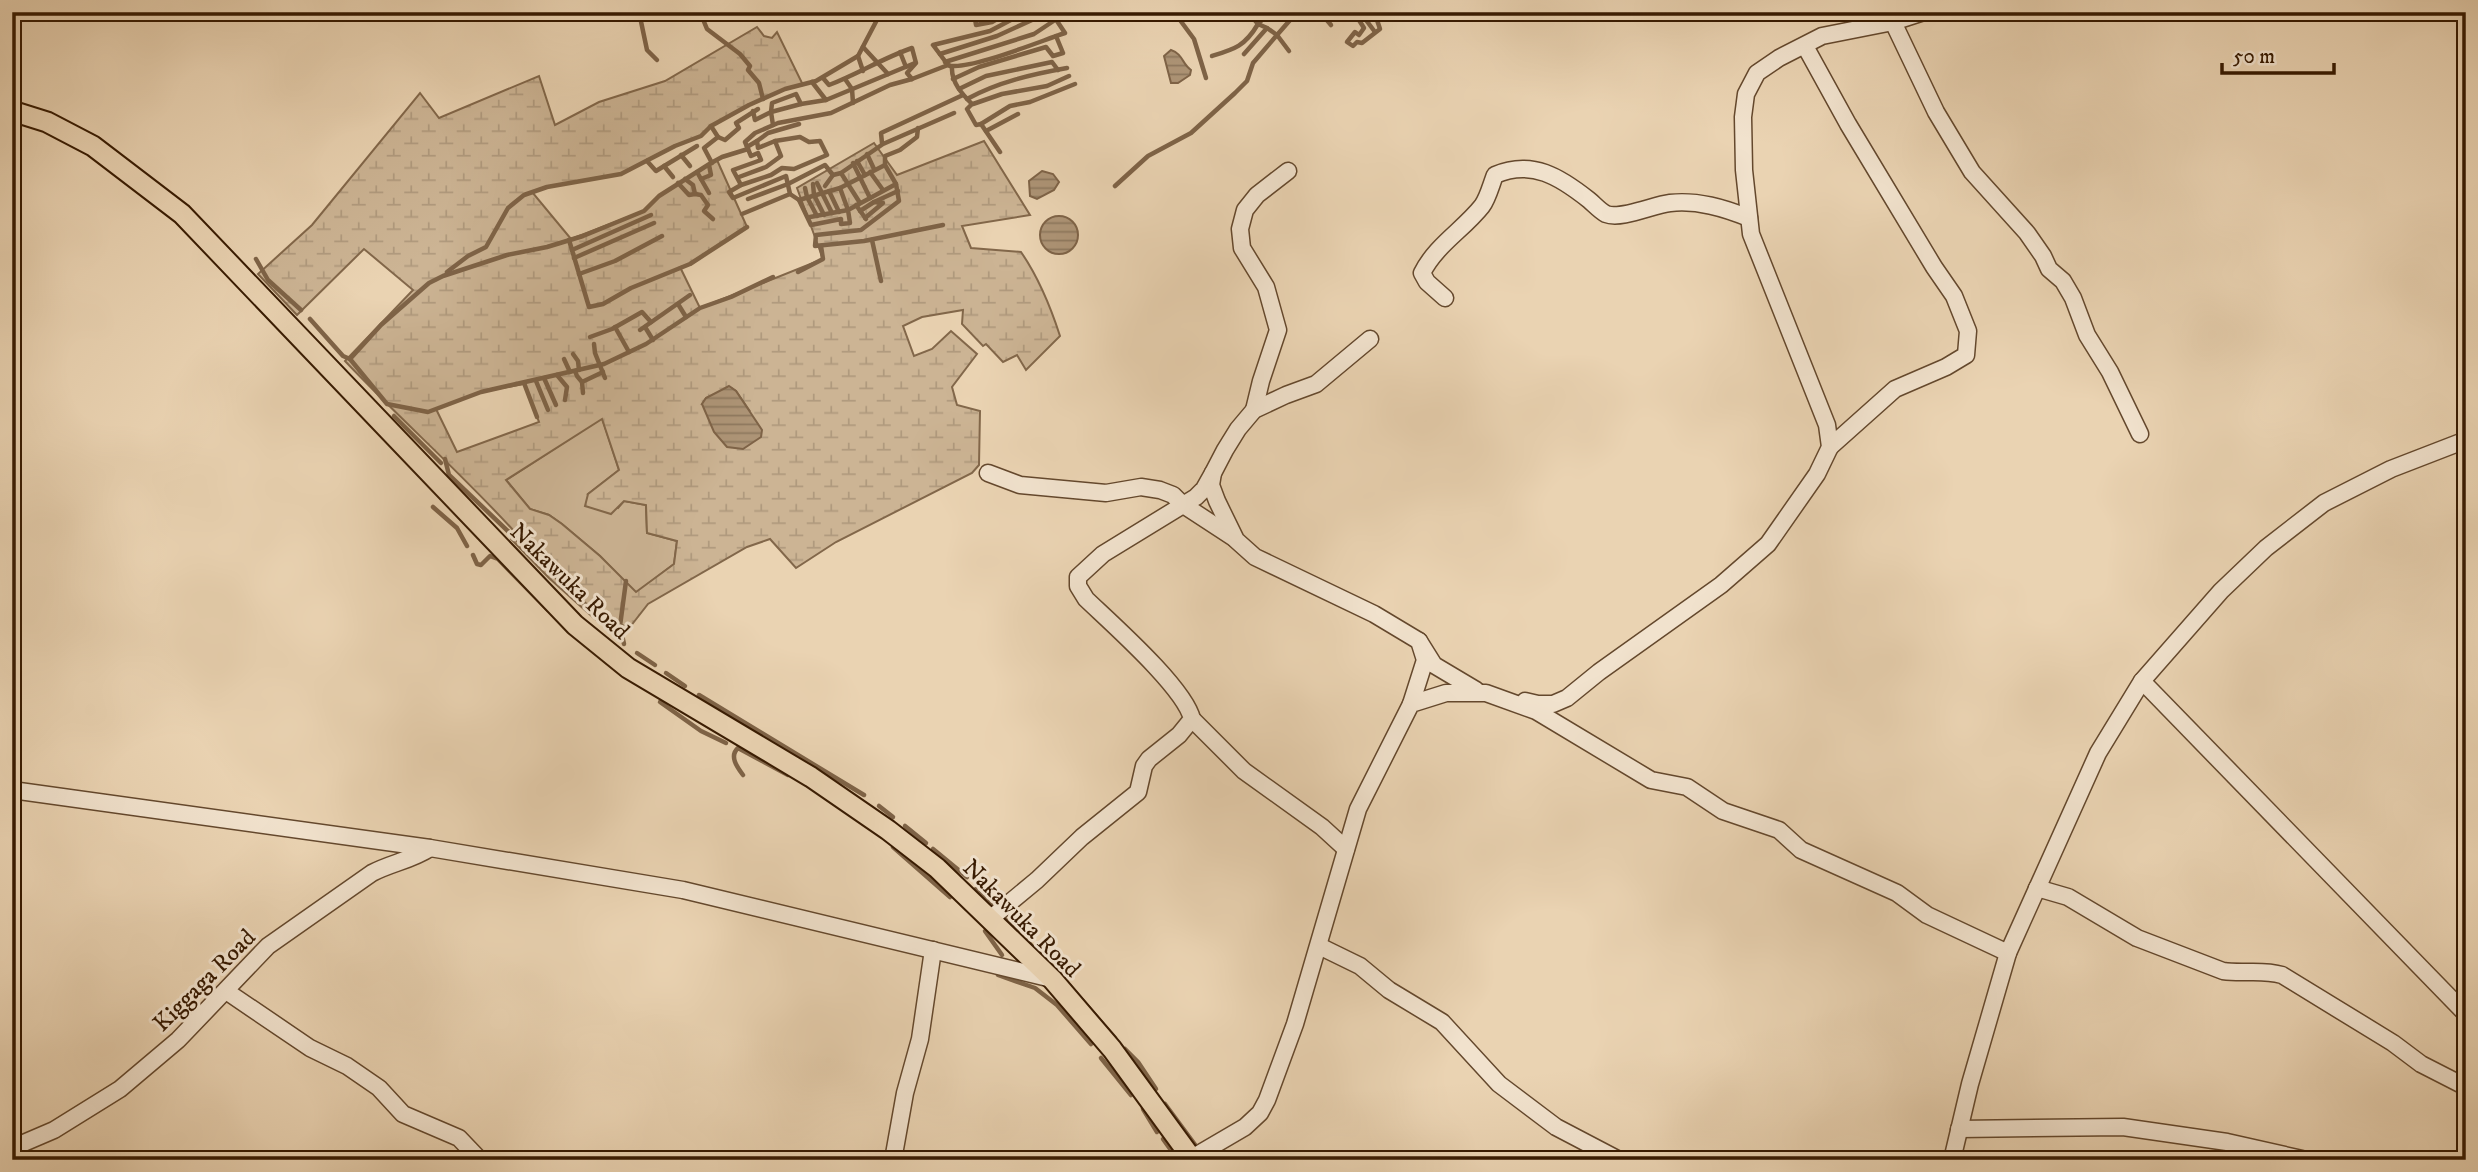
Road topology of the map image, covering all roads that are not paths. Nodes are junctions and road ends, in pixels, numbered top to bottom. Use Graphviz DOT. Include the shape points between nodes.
graph roads {
  1 [pos="1924,12"];
  2 [pos="1893,22"];
  3 [pos="1805,46"];
  4 [pos="12,111"];
  5 [pos="1288,171"];
  6 [pos="1745,182"];
  7 [pos="1721,207"];
  8 [pos="1749,218"];
  9 [pos="1445,298"];
  10 [pos="1370,339"];
  11 [pos="1254,410"];
  12 [pos="2140,434"];
  13 [pos="2466,440"];
  14 [pos="1830,447"];
  15 [pos="988,473"];
  16 [pos="1213,473"];
  17 [pos="1182,504"];
  18 [pos="1236,540"];
  19 [pos="1419,641"];
  20 [pos="2141,681"];
  21 [pos="1486,693"];
  22 [pos="1411,704"];
  23 [pos="1192,719"];
  24 [pos="12,790"];
  25 [pos="430,848"];
  26 [pos="1346,849"];
  27 [pos="2037,888"];
  28 [pos="990,919"];
  29 [pos="1319,946"];
  30 [pos="933,950"];
  31 [pos="2008,953"];
  32 [pos="1052,979"];
  33 [pos="226,991"];
  34 [pos="2466,1014"];
  35 [pos="2466,1087"];
  36 [pos="1959,1129"];
  37 [pos="12,1148"];
  38 [pos="1193,1159"];
  39 [pos="2302,1159"];
  40 [pos="480,1160"];
  41 [pos="893,1160"];
  42 [pos="1619,1160"];
  43 [pos="1952,1160"];
  1 -- 2 [label="street"];
  2 -- 3 [label="street" via="1822,36"];
  2 -- 12 [label="street" via="1936,112 1972,172 2063,281"];
  3 -- 6 [label="street" via="1757,73 1746,94"];
  3 -- 14 [label="street" via="1954,296 1968,331 1966,355 1895,389"];
  4 -- 28 [label="main road, Nakawuka Road" via="47,122 93,146 182,214 575,625 628,668 853,805 937,868"];
  5 -- 11 [label="street" via="1257,195 1245,210 1240,229 1242,248 1266,287 1278,330"];
  6 -- 7 [label="street" via="1741,195"];
  6 -- 8 [label="street"];
  7 -- 8 [label="street"];
  7 -- 9 [label="street" via="1671,203 1606,214 1551,174 1509,169 1495,175 1483,204 1422,273"];
  8 -- 14 [label="street" via="1751,234 1827,425"];
  10 -- 11 [label="street" via="1316,384"];
  11 -- 16 [label="street"];
  13 -- 20 [label="street" via="2391,469 2324,503 2221,591"];
  14 -- 21 [label="street" via="1817,474 1768,544 1721,585 1567,698 1538,705"];
  15 -- 17 [label="street" via="1020,485 1106,493 1160,490"];
  16 -- 17 [label="street" via="1196,497"];
  16 -- 18 [label="street" via="1211,485"];
  17 -- 18 [label="street"];
  17 -- 23 [label="street" via="1103,554 1083,570 1078,586 1169,683"];
  18 -- 19 [label="street" via="1255,557 1374,614"];
  19 -- 21 [label="street" via="1434,665 1472,690"];
  19 -- 22 [label="street" via="1425,660"];
  20 -- 27 [label="street" via="2098,753"];
  20 -- 34 [label="street"];
  21 -- 22 [label="street" via="1446,693"];
  21 -- 31 [label="street" via="1536,711 1651,780 1687,787 1723,811 1779,830 1801,850 1897,893 1927,915"];
  22 -- 26 [label="street" via="1358,809"];
  23 -- 26 [label="street" via="1244,771"];
  23 -- 28 [label="street" via="1144,766 1138,792"];
  24 -- 25 [label="street"];
  25 -- 30 [label="street" via="683,890"];
  25 -- 33 [label="street, Kiggaga Road" via="372,873 289,931 268,946"];
  26 -- 29 [label="street"];
  27 -- 31 [label="street"];
  27 -- 35 [label="street" via="2068,897 2137,938 2223,971 2282,975 2421,1064"];
  28 -- 32 [label="main road, Nakawuka Road"];
  29 -- 38 [label="street" via="1296,1024 1260,1113"];
  29 -- 42 [label="street" via="1360,966 1442,1023 1499,1084 1556,1127"];
  30 -- 32 [label="street"];
  30 -- 41 [label="street" via="920,1039"];
  31 -- 36 [label="street"];
  32 -- 38 [label="main road, Nakawuka Road" via="1112,1049"];
  33 -- 37 [label="street, Kiggaga Road" via="120,1089 54,1130"];
  33 -- 40 [label="street" via="379,1088 403,1114 459,1138"];
  36 -- 39 [label="street" via="2123,1127"];
  36 -- 43 [label="street"];
}
